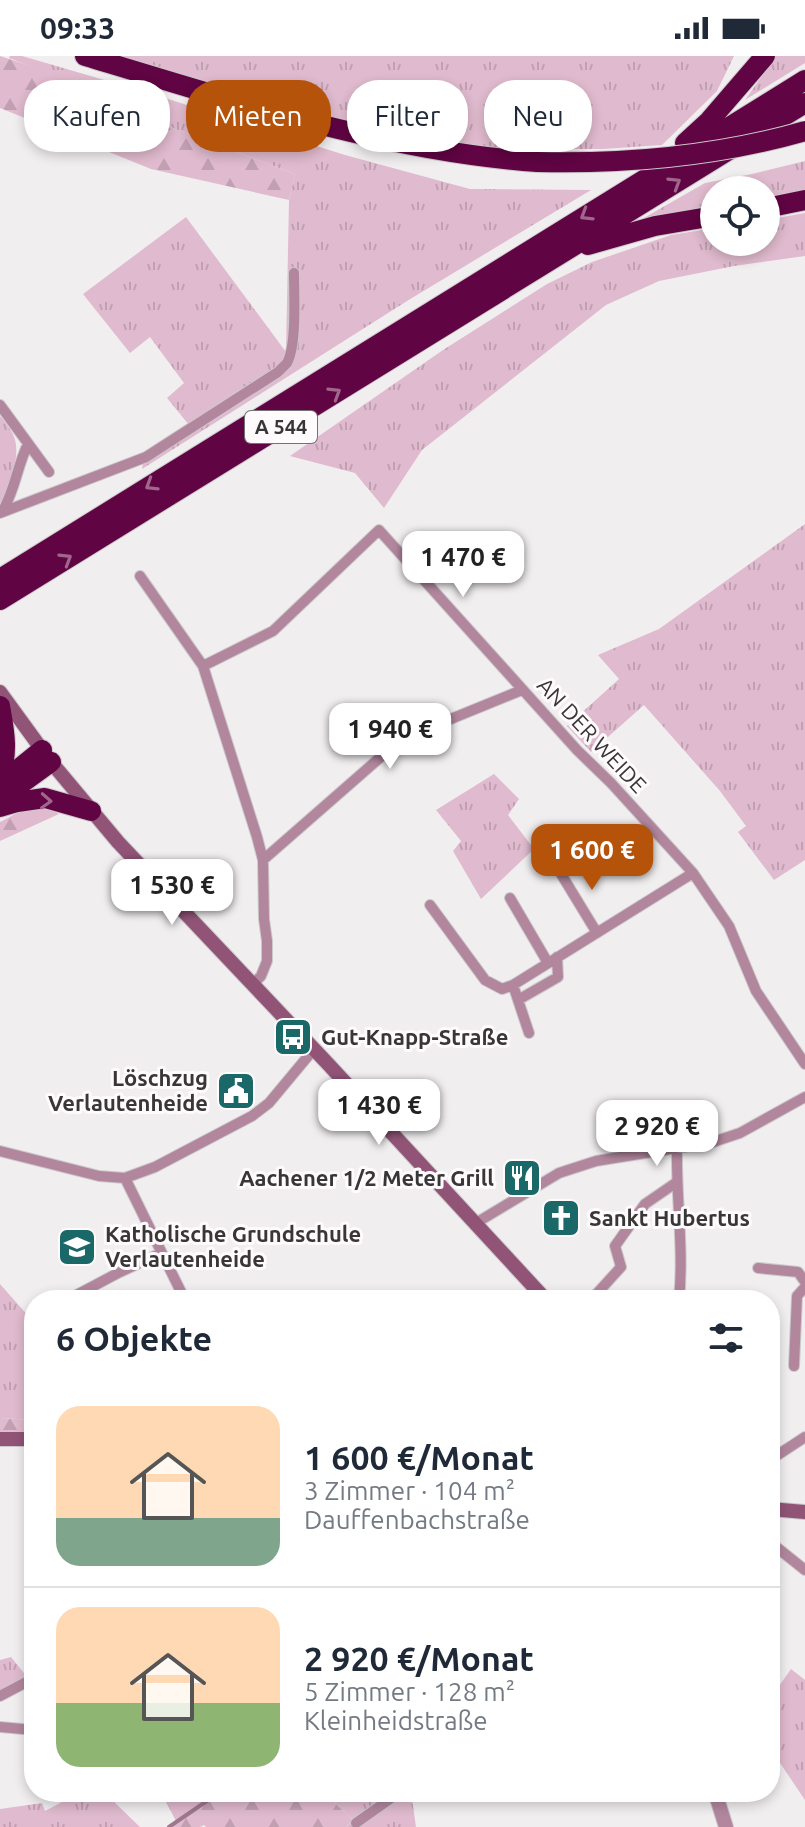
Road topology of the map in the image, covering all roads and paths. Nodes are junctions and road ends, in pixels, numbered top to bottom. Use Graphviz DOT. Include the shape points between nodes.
graph roads {
  1 [pos="85,56"];
  2 [pos="765,56"];
  3 [pos="805,80"];
  4 [pos="805,103"];
  5 [pos="805,131"];
  6 [pos="653,174"];
  7 [pos="805,200"];
  8 [pos="780,205"];
  9 [pos="700,219"];
  10 [pos="561,253"];
  11 [pos="294,273"];
  12 [pos="0,405"];
  13 [pos="28,444"];
  14 [pos="49,472"];
  15 [pos="1,512"];
  16 [pos="140,576"];
  17 [pos="0,579"];
  18 [pos="0,600"];
  19 [pos="203,666"];
  20 [pos="522,690"];
  21 [pos="0,692"];
  22 [pos="0,706"];
  23 [pos="46,756"];
  24 [pos="0,775"];
  25 [pos="0,784"];
  26 [pos="0,799"];
  27 [pos="0,807"];
  28 [pos="91,811"];
  29 [pos="263,860"];
  30 [pos="558,869"];
  31 [pos="693,873"];
  32 [pos="510,898"];
  33 [pos="430,905"];
  34 [pos="597,933"];
  35 [pos="553,960"];
  36 [pos="253,984"];
  37 [pos="513,985"];
  38 [pos="518,1000"];
  39 [pos="529,1033"];
  40 [pos="314,1049"];
  41 [pos="805,1064"];
  42 [pos="805,1097"];
  43 [pos="677,1148"];
  44 [pos="0,1151"];
  45 [pos="125,1178"];
  46 [pos="677,1182"];
  47 [pos="476,1223"];
  48 [pos="161,1253"];
  49 [pos="758,1268"];
  50 [pos="805,1285"];
  51 [pos="86,1290"];
  52 [pos="180,1290"];
  53 [pos="537,1290"];
  54 [pos="600,1290"];
  55 [pos="680,1290"];
  56 [pos="794,1366"];
  57 [pos="805,1437"];
  58 [pos="0,1439"];
  59 [pos="24,1439"];
  60 [pos="780,1453"];
  61 [pos="780,1510"];
  62 [pos="805,1512"];
  63 [pos="780,1550"];
  64 [pos="805,1570"];
  65 [pos="24,1684"];
  66 [pos="0,1696"];
  67 [pos="0,1727"];
  68 [pos="24,1729"];
  69 [pos="386,1802"];
  70 [pos="718,1802"];
  71 [pos="356,1823"];
  72 [pos="726,1827"];
  1 -- 5 [label="highway, bridge" via="303,120 460,154 538,162 618,162 743,146"];
  2 -- 6 [label="highway" via="709,121"];
  3 -- 6 [label="highway, A 544"];
  10 -- 4 [label="highway, A 544, one-way"];
  6 -- 17 [label="highway, A 544, one-way"];
  7 -- 8 [label="highway"];
  9 -- 10 [label="highway"];
  18 -- 10 [label="highway, A 544, one-way"];
  11 -- 15 [label="street" via="290,353 278,372 146,457"];
  12 -- 13 [label="street"];
  13 -- 14 [label="street"];
  13 -- 15 [label="street"];
  16 -- 19 [label="street"];
  19 -- 20 [label="street, AN DER WEIDE" via="273,631 379,530"];
  19 -- 29 [label="street"];
  20 -- 29 [label="street" via="409,736"];
  20 -- 31 [label="street, AN DER WEIDE"];
  21 -- 23 [label="main road"];
  22 -- 24 [label="highway" via="6,748"];
  23 -- 25 [label="highway"];
  23 -- 26 [label="highway"];
  23 -- 28 [label="main road"];
  27 -- 28 [label="highway, one-way" via="45,798"];
  28 -- 36 [label="main road"];
  29 -- 36 [label="street" via="267,961"];
  30 -- 34 [label="street"];
  31 -- 34 [label="street"];
  31 -- 41 [label="street, AN DER WEIDE" via="729,926 756,991"];
  32 -- 35 [label="street"];
  33 -- 37 [label="street" via="485,980 502,989"];
  34 -- 35 [label="street"];
  35 -- 37 [label="street"];
  35 -- 38 [label="street" via="558,977"];
  36 -- 40 [label="main road"];
  37 -- 38 [label="street"];
  38 -- 39 [label="street"];
  40 -- 45 [label="street" via="252,1116"];
  40 -- 47 [label="main road"];
  42 -- 43 [label="street" via="740,1133"];
  43 -- 46 [label="street"];
  43 -- 47 [label="street" via="596,1161 559,1173"];
  44 -- 45 [label="street"];
  45 -- 48 [label="street"];
  46 -- 54 [label="street" via="645,1204 615,1246 621,1267"];
  46 -- 55 [label="street"];
  47 -- 53 [label="main road"];
  48 -- 51 [label="street"];
  48 -- 52 [label="street"];
  49 -- 50 [label="street" via="798,1272"];
  50 -- 56 [label="street" via="797,1296"];
  57 -- 60 [label="street"];
  58 -- 59 [label="main road"];
  61 -- 62 [label="main road"];
  63 -- 64 [label="street"];
  65 -- 66 [label="street"];
  67 -- 68 [label="street"];
  69 -- 71 [label="street"];
  70 -- 72 [label="street"];
}
